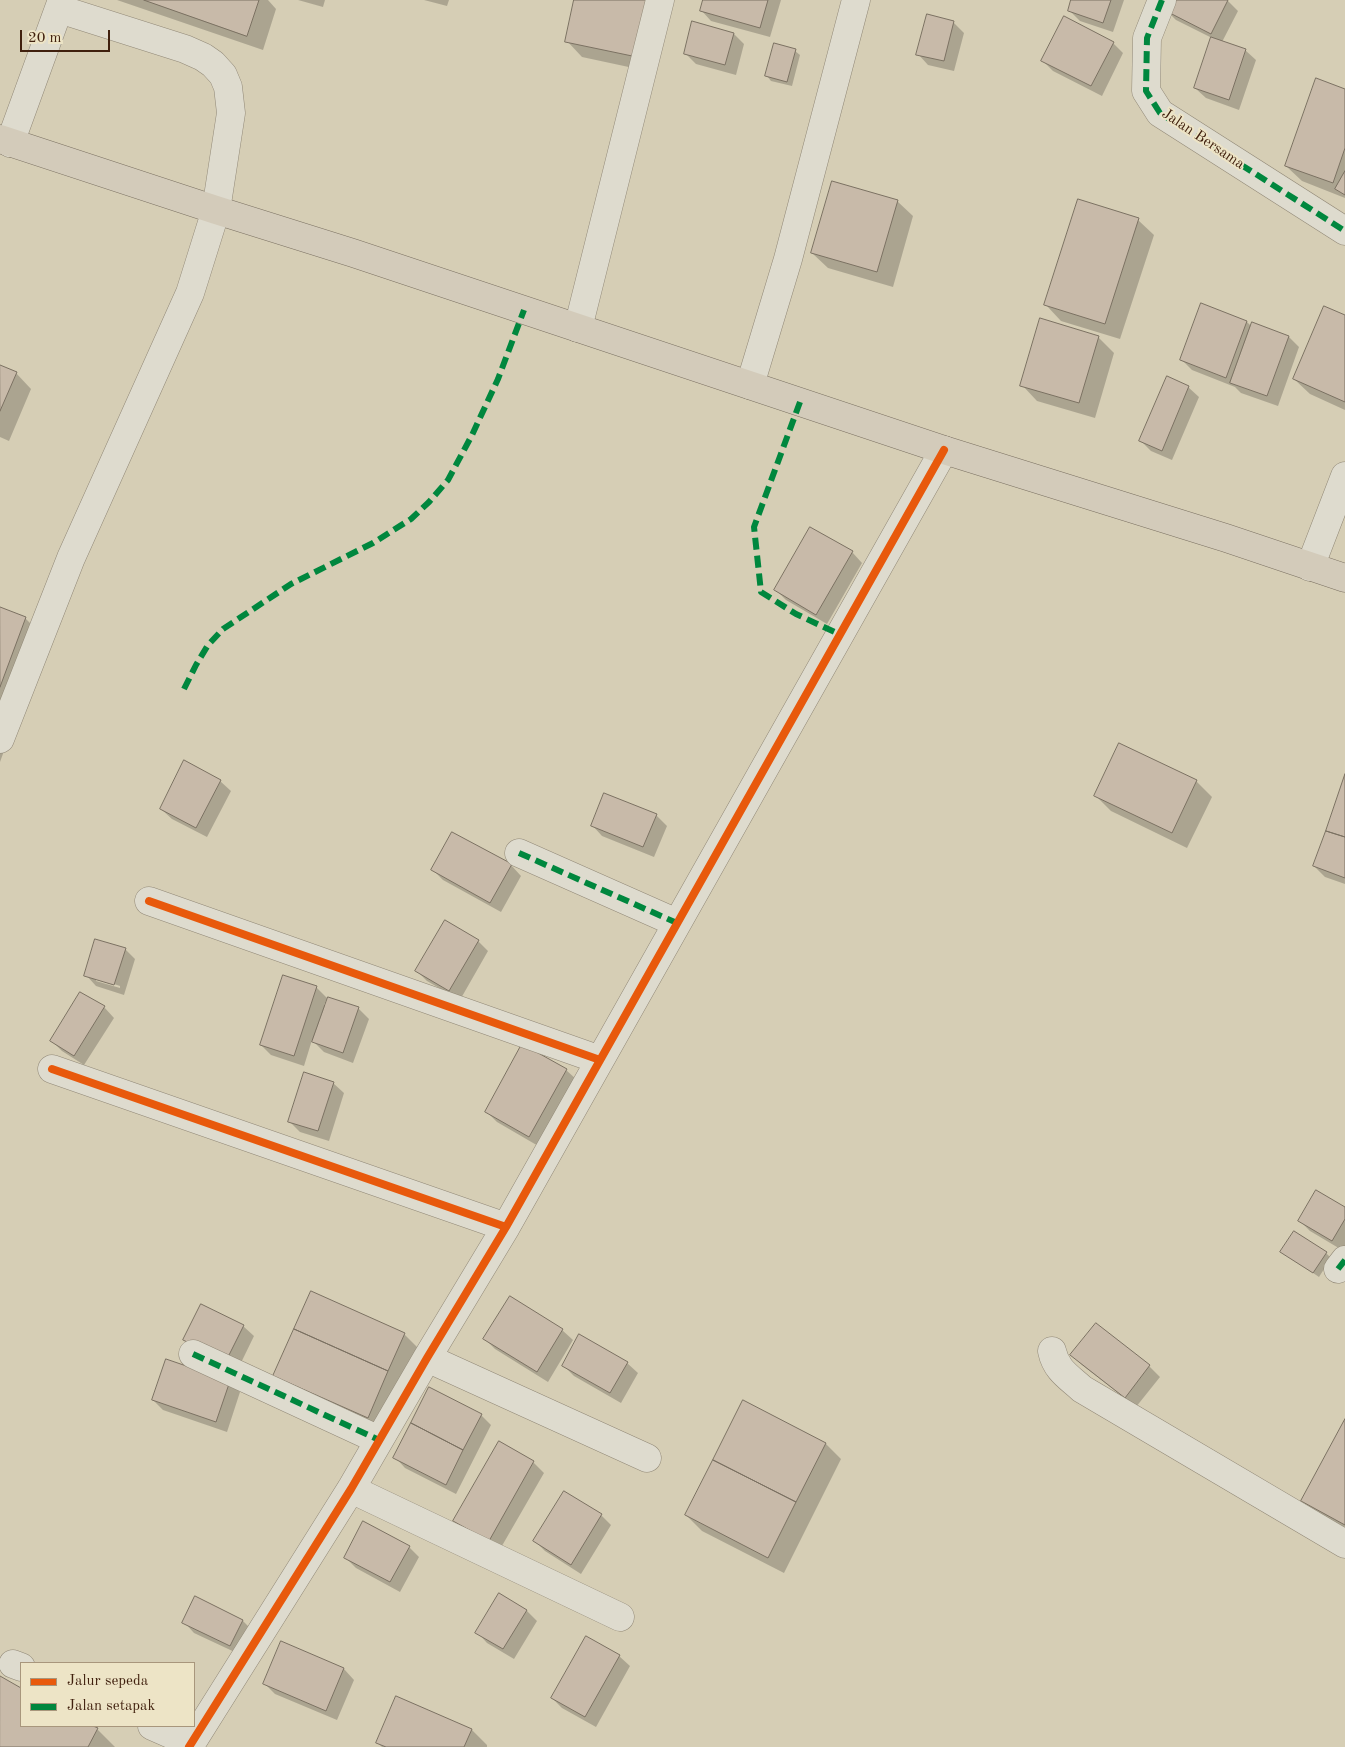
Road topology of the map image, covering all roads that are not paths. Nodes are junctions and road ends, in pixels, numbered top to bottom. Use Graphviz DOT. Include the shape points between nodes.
graph roads {
  1 [pos="660,0"];
  2 [pos="856,0"];
  3 [pos="1162,0"];
  4 [pos="61,4"];
  5 [pos="5,141"];
  6 [pos="216,210"];
  7 [pos="1345,231"];
  8 [pos="578,328"];
  9 [pos="750,385"];
  10 [pos="944,450"];
  11 [pos="1345,476"];
  12 [pos="1310,566"];
  13 [pos="1345,578"];
  14 [pos="0,739"];
  15 [pos="519,853"];
  16 [pos="149,901"];
  17 [pos="677,923"];
  18 [pos="600,1060"];
  19 [pos="52,1069"];
  20 [pos="506,1227"];
  21 [pos="1052,1352"];
  22 [pos="193,1354"];
  23 [pos="427,1358"];
  24 [pos="379,1440"];
  25 [pos="647,1458"];
  26 [pos="351,1489"];
  27 [pos="1345,1544"];
  28 [pos="620,1617"];
  29 [pos="154,1727"];
  30 [pos="190,1745"];
  1 -- 8 [label="street"];
  2 -- 9 [label="street" via="788,259"];
  3 -- 7 [label="street, Jalan Bersama" via="1147,38 1146,91 1160,113"];
  4 -- 5 [label="street"];
  4 -- 6 [label="street" via="185,49 213,64 222,75 228,87 231,113"];
  5 -- 6 [label="highway"];
  6 -- 8 [label="highway"];
  6 -- 14 [label="street" via="190,293 71,558"];
  8 -- 9 [label="highway"];
  9 -- 10 [label="highway"];
  10 -- 12 [label="highway"];
  10 -- 17 [label="street"];
  11 -- 12 [label="street"];
  12 -- 13 [label="highway"];
  15 -- 17 [label="street"];
  16 -- 18 [label="street"];
  17 -- 18 [label="street"];
  18 -- 20 [label="street"];
  19 -- 20 [label="street"];
  20 -- 23 [label="street"];
  21 -- 27 [label="street" via="1060,1370 1082,1389"];
  22 -- 24 [label="street"];
  23 -- 24 [label="street"];
  23 -- 25 [label="street"];
  24 -- 26 [label="street"];
  26 -- 28 [label="street"];
  26 -- 30 [label="street"];
  29 -- 30 [label="street"];
}
